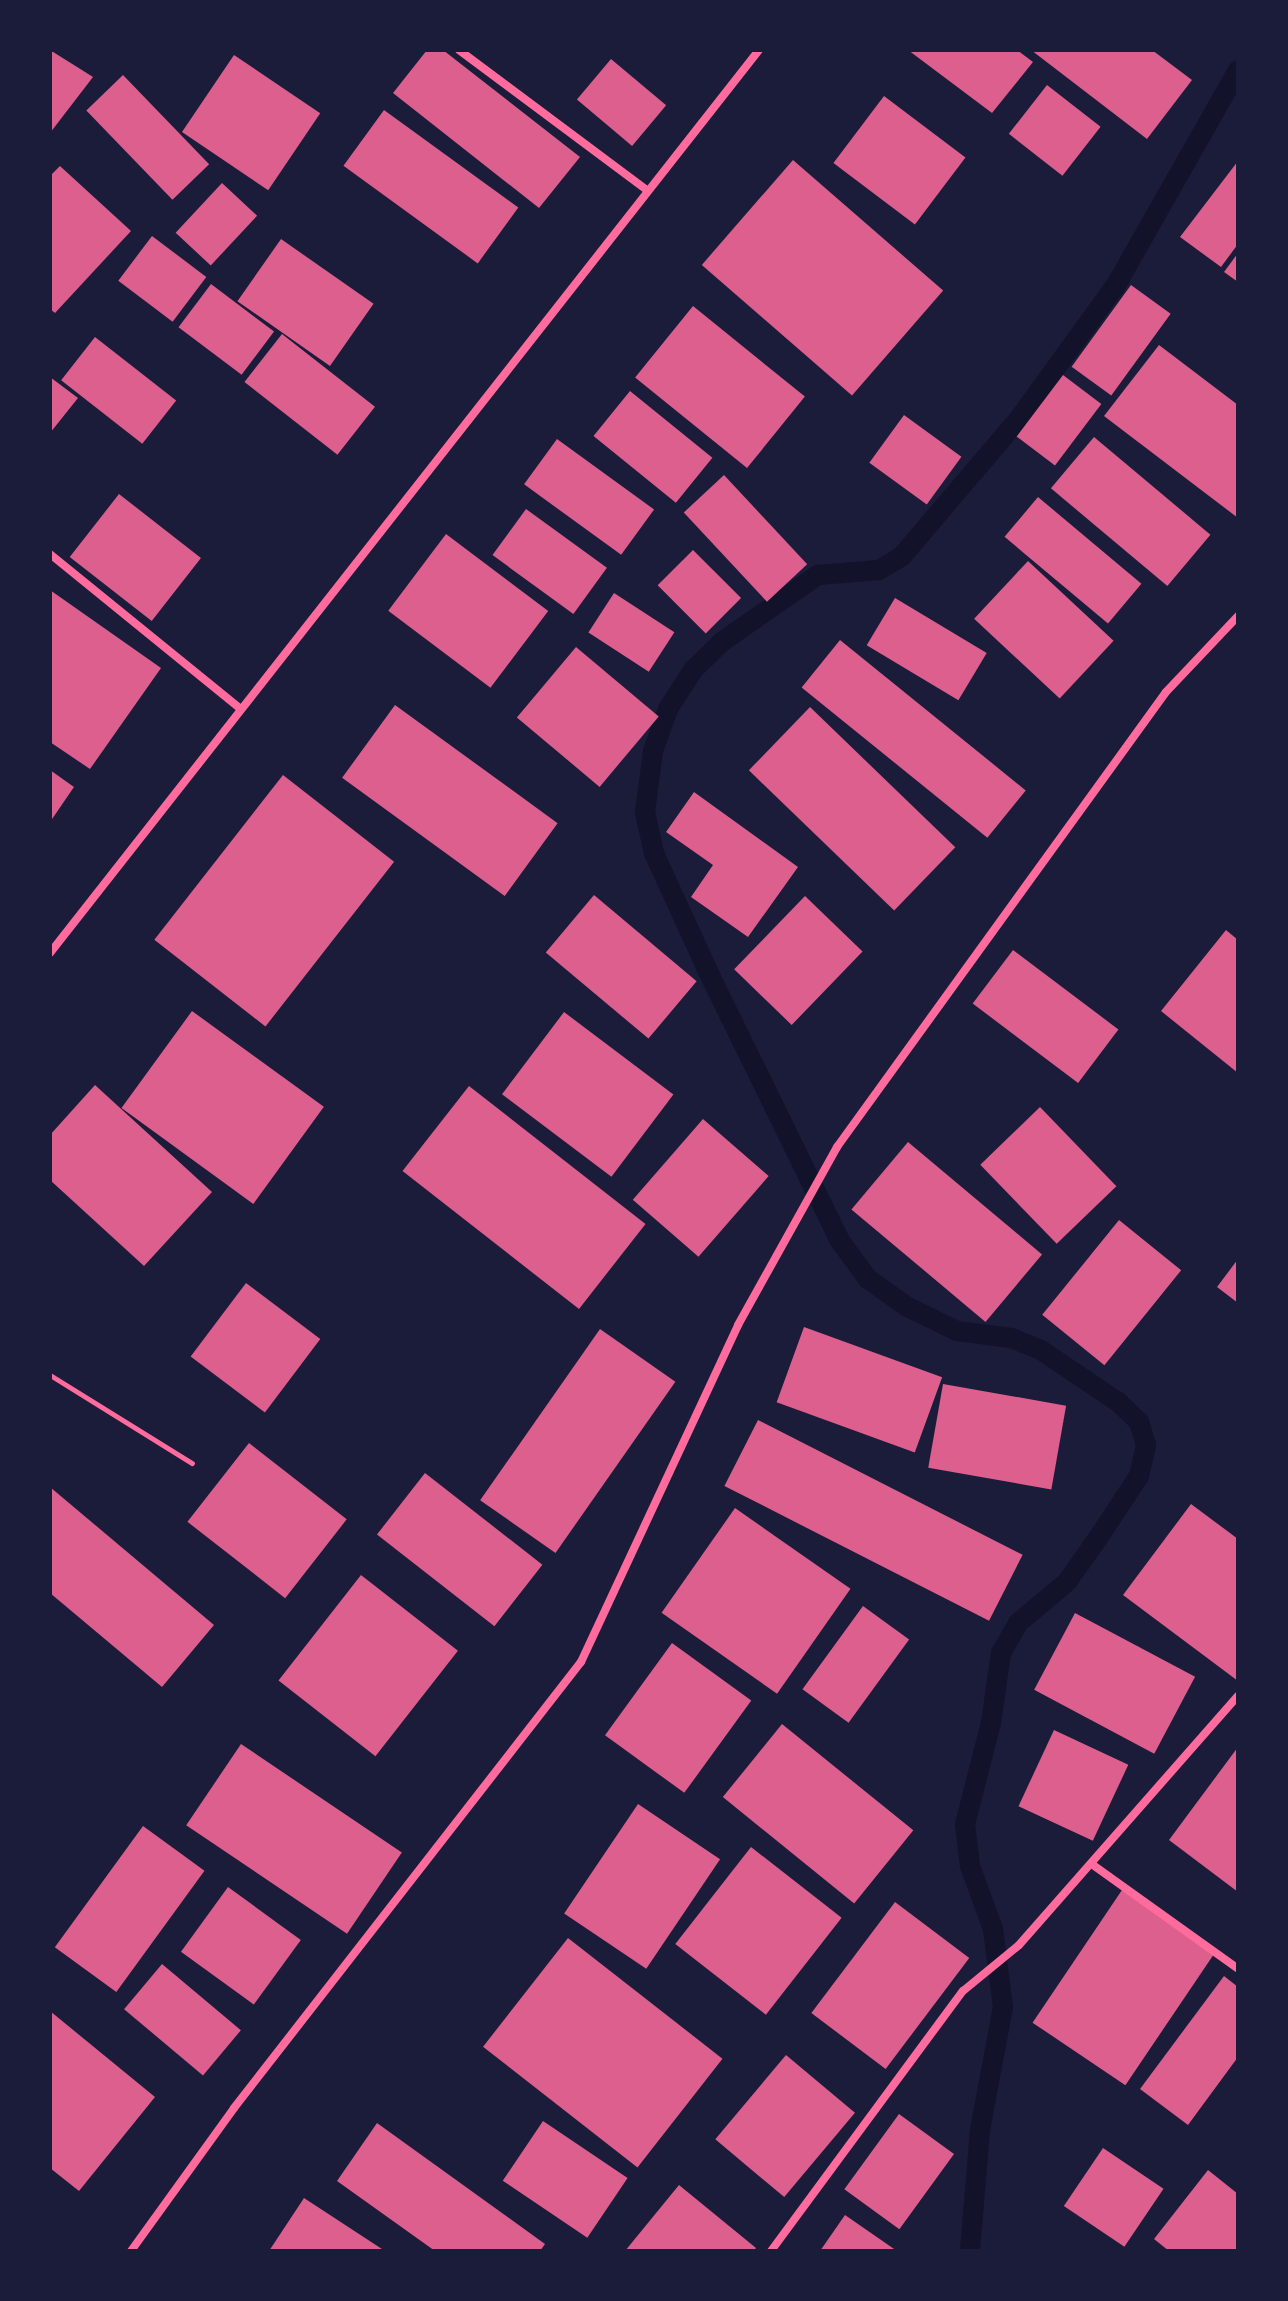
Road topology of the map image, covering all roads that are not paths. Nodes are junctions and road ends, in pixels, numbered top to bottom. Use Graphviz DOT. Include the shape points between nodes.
graph roads {
  1 [pos="459,50"];
  2 [pos="759,50"];
  3 [pos="647,190"];
  4 [pos="50,554"];
  5 [pos="1238,616"];
  6 [pos="241,709"];
  7 [pos="50,953"];
  8 [pos="1238,1696"];
  9 [pos="1093,1865"];
  10 [pos="1238,1969"];
  11 [pos="131,2251"];
  12 [pos="771,2251"];
  1 -- 3 [label="street"];
  2 -- 3 [label="street"];
  3 -- 6 [label="street"];
  4 -- 6 [label="street"];
  5 -- 11 [label="street" via="1166,692 803,1201 738,1325 581,1662 234,2108"];
  6 -- 7 [label="street"];
  8 -- 9 [label="street"];
  9 -- 10 [label="street"];
  9 -- 12 [label="street" via="1019,1945 963,1991"];
}
